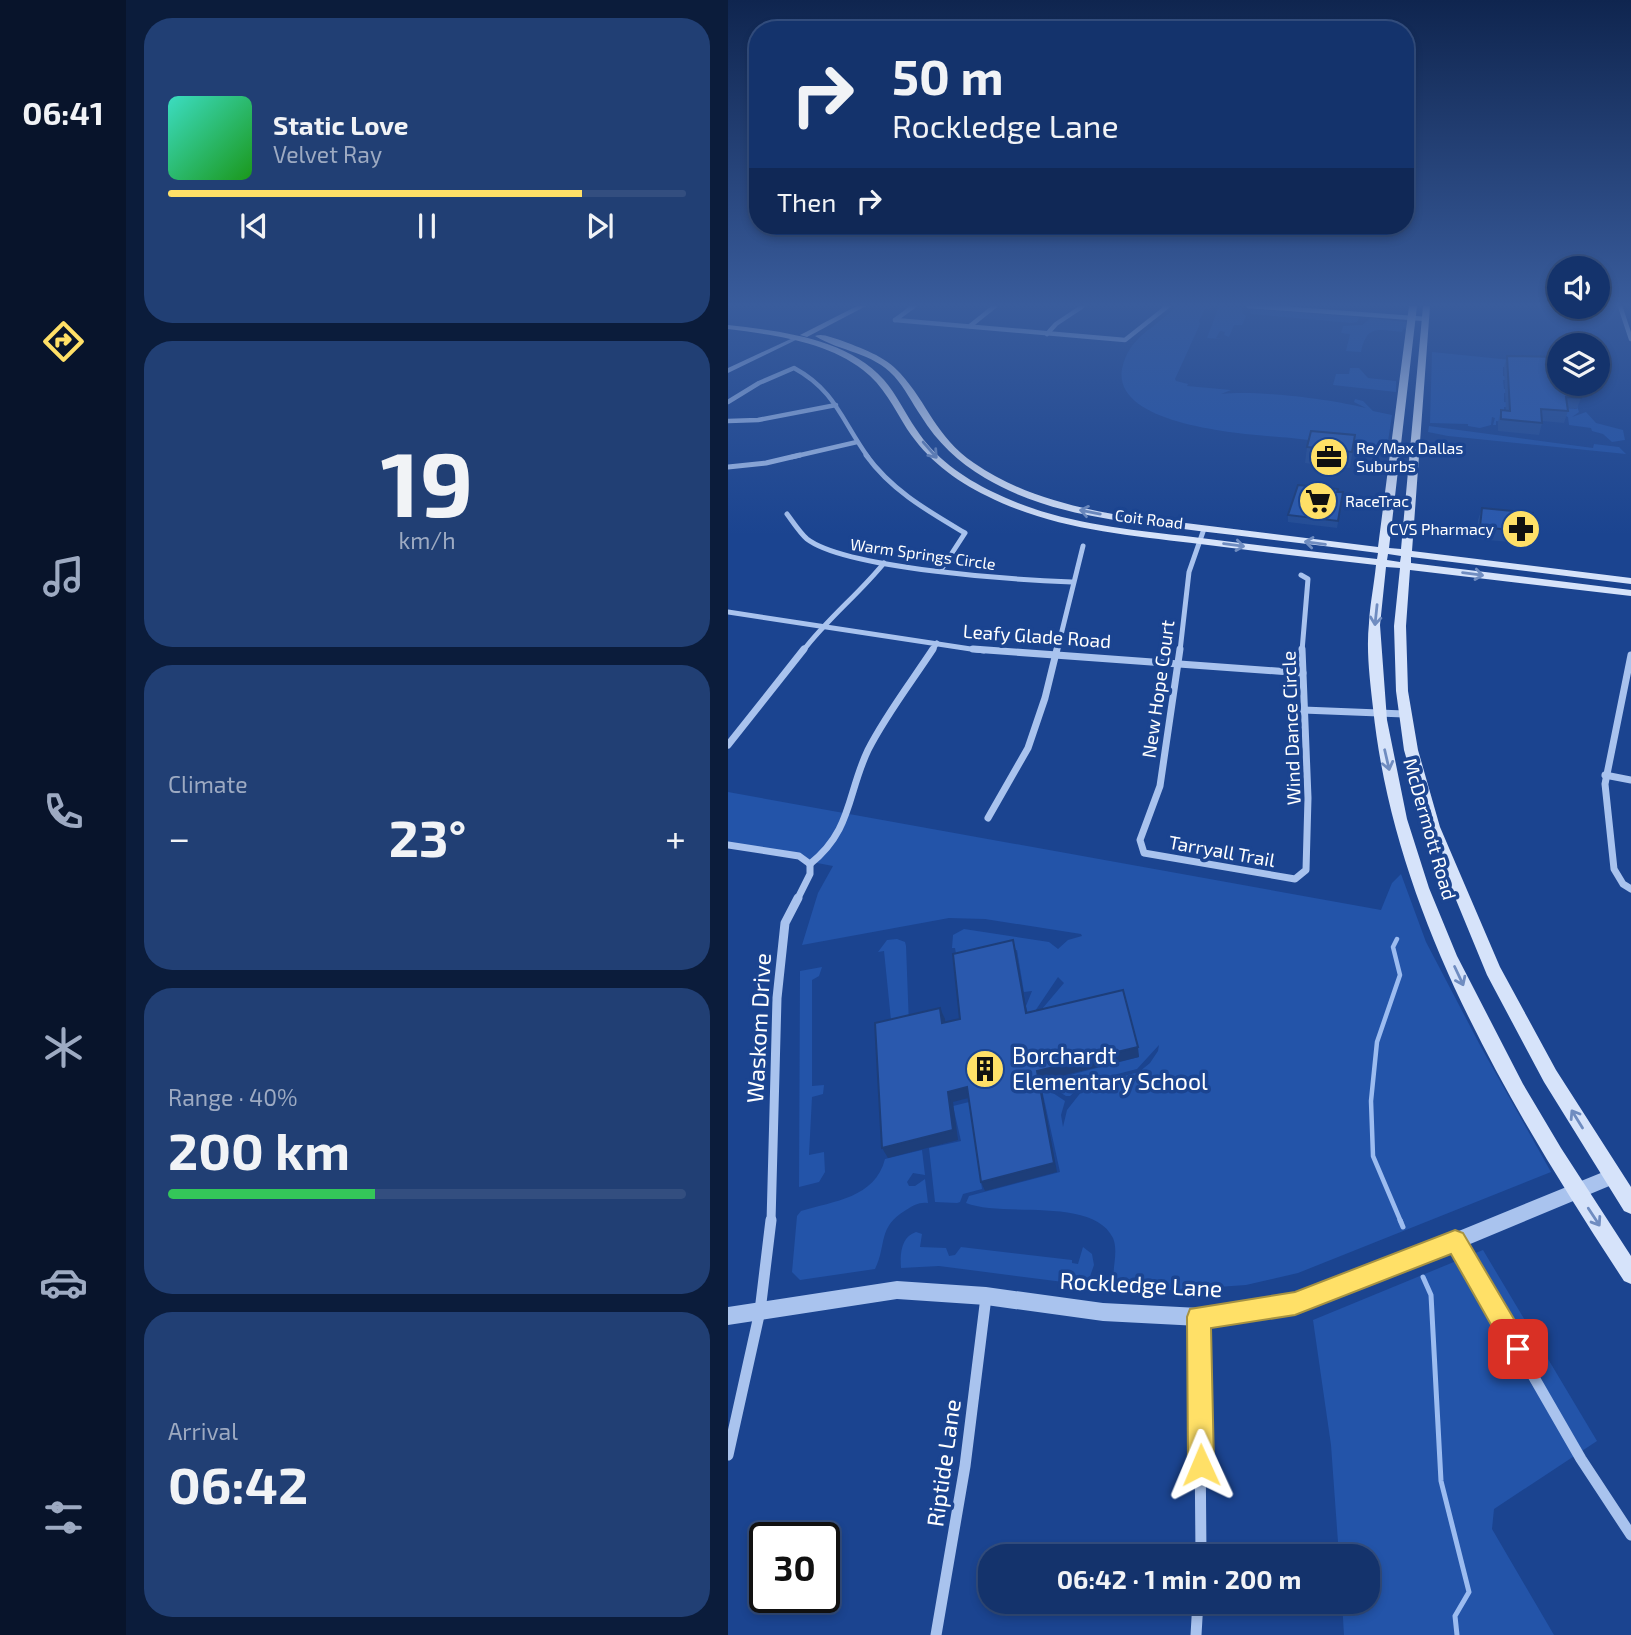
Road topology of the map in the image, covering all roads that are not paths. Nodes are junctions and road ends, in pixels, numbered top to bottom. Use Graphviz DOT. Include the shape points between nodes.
graph roads {
  1 [pos="761,382"];
  2 [pos="818,382"];
  3 [pos="881,382"];
  4 [pos="904,382"];
  5 [pos="1404,382"];
  6 [pos="1420,382"];
  7 [pos="1402,396"];
  8 [pos="1419,398"];
  9 [pos="728,402"];
  10 [pos="836,405"];
  11 [pos="926,416"];
  12 [pos="728,421"];
  13 [pos="907,421"];
  14 [pos="857,442"];
  15 [pos="1395,455"];
  16 [pos="1414,456"];
  17 [pos="728,467"];
  18 [pos="787,514"];
  19 [pos="1204,529"];
  20 [pos="1198,541"];
  21 [pos="1083,546"];
  22 [pos="1382,556"];
  23 [pos="1405,559"];
  24 [pos="884,563"];
  25 [pos="941,570"];
  26 [pos="1556,572"];
  27 [pos="1301,575"];
  28 [pos="1517,579"];
  29 [pos="1631,581"];
  30 [pos="1072,582"];
  31 [pos="1631,593"];
  32 [pos="728,612"];
  33 [pos="822,626"];
  34 [pos="937,643"];
  35 [pos="1056,654"];
  36 [pos="1631,655"];
  37 [pos="1177,663"];
  38 [pos="1304,673"];
  39 [pos="1303,710"];
  40 [pos="1380,713"];
  41 [pos="1404,714"];
  42 [pos="728,733"];
  43 [pos="737,735"];
  44 [pos="728,745"];
  45 [pos="1605,775"];
  46 [pos="1631,780"];
  47 [pos="988,818"];
  48 [pos="728,845"];
  49 [pos="1144,853"];
  50 [pos="810,864"];
  51 [pos="1295,879"];
  52 [pos="1627,886"];
  53 [pos="1613,1177"];
  54 [pos="1577,1191"];
  55 [pos="1631,1204"];
  56 [pos="1455,1241"];
  57 [pos="1436,1249"];
  58 [pos="1631,1274"];
  59 [pos="986,1296"];
  60 [pos="760,1311"];
  61 [pos="728,1315"];
  62 [pos="1199,1317"];
  63 [pos="728,1455"];
  64 [pos="1631,1535"];
  65 [pos="1201,1544"];
  66 [pos="1197,1614"];
  67 [pos="936,1635"];
  68 [pos="1196,1635"];
  1 -- 9 [label="street"];
  2 -- 10 [label="street"];
  3 -- 13 [label="main road, Coit Road"];
  4 -- 11 [label="main road, Coit Road"];
  5 -- 7 [label="main road, McDermott Road"];
  6 -- 8 [label="main road, McDermott Road"];
  7 -- 8 [label="main road"];
  7 -- 15 [label="main road, McDermott Road"];
  8 -- 16 [label="main road, McDermott Road"];
  10 -- 12 [label="street"];
  10 -- 14 [label="street"];
  11 -- 13 [label="main road"];
  19 -- 11 [label="main road, Coit Road, one-way" via="1088,512 1032,496 972,466 946,444"];
  13 -- 20 [label="main road, Coit Road, one-way" via="933,456 972,486 1060,520"];
  14 -- 17 [label="street"];
  14 -- 25 [label="street" via="879,473 911,500 965,533"];
  15 -- 16 [label="main road"];
  15 -- 22 [label="main road, McDermott Road"];
  16 -- 23 [label="main road, McDermott Road"];
  18 -- 24 [label="street, Warm Springs Circle" via="807,539 836,554"];
  19 -- 20 [label="street, New Hope Court"];
  22 -- 19 [label="main road, Coit Road, one-way"];
  20 -- 22 [label="main road, Coit Road, one-way"];
  20 -- 37 [label="street, New Hope Court" via="1186,580"];
  21 -- 30 [label="street"];
  22 -- 23 [label="main road, Coit Road"];
  22 -- 40 [label="main road, McDermott Road, one-way" via="1374,625"];
  23 -- 26 [label="main road, Coit Road"];
  23 -- 28 [label="main road, Coit Road, one-way"];
  23 -- 41 [label="main road, McDermott Road" via="1400,626"];
  24 -- 25 [label="street, Warm Springs Circle"];
  24 -- 33 [label="street"];
  25 -- 30 [label="street, Warm Springs Circle"];
  26 -- 28 [label="main road" via="1553,579"];
  26 -- 29 [label="main road, Coit Road"];
  27 -- 38 [label="street, Wind Dance Circle" via="1308,579 1303,610"];
  28 -- 31 [label="main road, Coit Road"];
  30 -- 35 [label="street"];
  32 -- 33 [label="street, Leafy Glade Road"];
  33 -- 34 [label="street, Leafy Glade Road"];
  33 -- 43 [label="street"];
  34 -- 35 [label="street, Leafy Glade Road" via="994,652"];
  34 -- 50 [label="street, Waskom Drive" via="868,750 843,824 828,850"];
  35 -- 37 [label="street, Leafy Glade Road"];
  35 -- 47 [label="street" via="1029,746"];
  36 -- 45 [label="street"];
  37 -- 38 [label="street, Leafy Glade Road"];
  37 -- 49 [label="street, New Hope Court" via="1160,786 1140,840"];
  38 -- 39 [label="street, Wind Dance Circle"];
  39 -- 40 [label="street"];
  39 -- 51 [label="street, Wind Dance Circle" via="1311,827 1306,870"];
  40 -- 41 [label="street"];
  40 -- 54 [label="main road, McDermott Road, one-way" via="1405,833 1436,925 1522,1097"];
  53 -- 41 [label="main road, McDermott Road, one-way" via="1550,1076 1471,923 1433,827"];
  42 -- 43 [label="street"];
  43 -- 44 [label="street"];
  45 -- 46 [label="street"];
  45 -- 52 [label="street" via="1612,861"];
  48 -- 50 [label="street" via="799,856"];
  49 -- 51 [label="street, Tarryall Trail"];
  50 -- 60 [label="street, Waskom Drive" via="810,874 785,923 781,955 771,1238"];
  53 -- 54 [label="street, Rockledge Lane"];
  53 -- 55 [label="main road, McDermott Road"];
  54 -- 56 [label="street, Rockledge Lane"];
  54 -- 58 [label="main road, McDermott Road, one-way"];
  56 -- 57 [label="street, Rockledge Lane"];
  56 -- 64 [label="street" via="1581,1459"];
  57 -- 62 [label="street, Rockledge Lane" via="1295,1304"];
  59 -- 60 [label="street, Rockledge Lane" via="897,1290"];
  59 -- 62 [label="street, Rockledge Lane" via="1103,1312"];
  59 -- 67 [label="street, Riptide Lane" via="978,1381"];
  60 -- 61 [label="street, Rockledge Lane"];
  60 -- 63 [label="street, Waskom Drive"];
  62 -- 65 [label="street"];
  66 -- 68 [label="street"];
}
